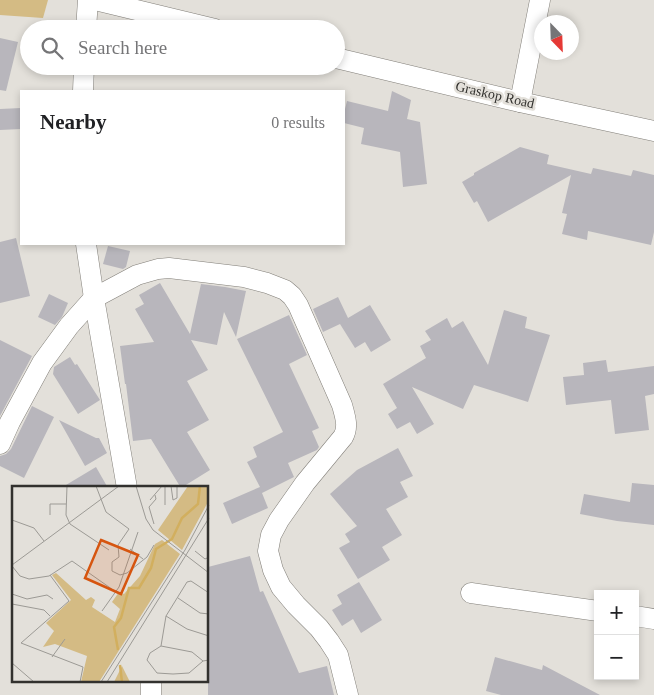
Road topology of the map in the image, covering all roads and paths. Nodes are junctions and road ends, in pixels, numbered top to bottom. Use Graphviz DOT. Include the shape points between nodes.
graph roads {
  1 [pos="88,0"];
  2 [pos="95,0"];
  3 [pos="540,0"];
  4 [pos="87,20"];
  5 [pos="178,20"];
  6 [pos="345,60"];
  7 [pos="84,75"];
  8 [pos="83,90"];
  9 [pos="520,102"];
  10 [pos="654,131"];
  11 [pos="86,245"];
  12 [pos="94,298"];
  13 [pos="0,444"];
  14 [pos="127,486"];
  15 [pos="471,593"];
  16 [pos="594,610"];
  17 [pos="639,617"];
  18 [pos="654,619"];
  19 [pos="151,682"];
  20 [pos="151,695"];
  21 [pos="348,695"];
  1 -- 4 [label="street"];
  2 -- 5 [label="street"];
  3 -- 9 [label="street"];
  6 -- 9 [label="street, Graskop Road"];
  7 -- 8 [label="street"];
  9 -- 10 [label="street, Graskop Road"];
  11 -- 12 [label="street"];
  12 -- 13 [label="street" via="42,363"];
  12 -- 14 [label="street"];
  12 -- 21 [label="street" via="137,275 169,268 267,283 285,290 298,305 342,405 347,431 279,520 271,535 268,551 281,587 330,641 338,655"];
  15 -- 16 [label="street"];
  17 -- 18 [label="street"];
  19 -- 20 [label="street"];
}
